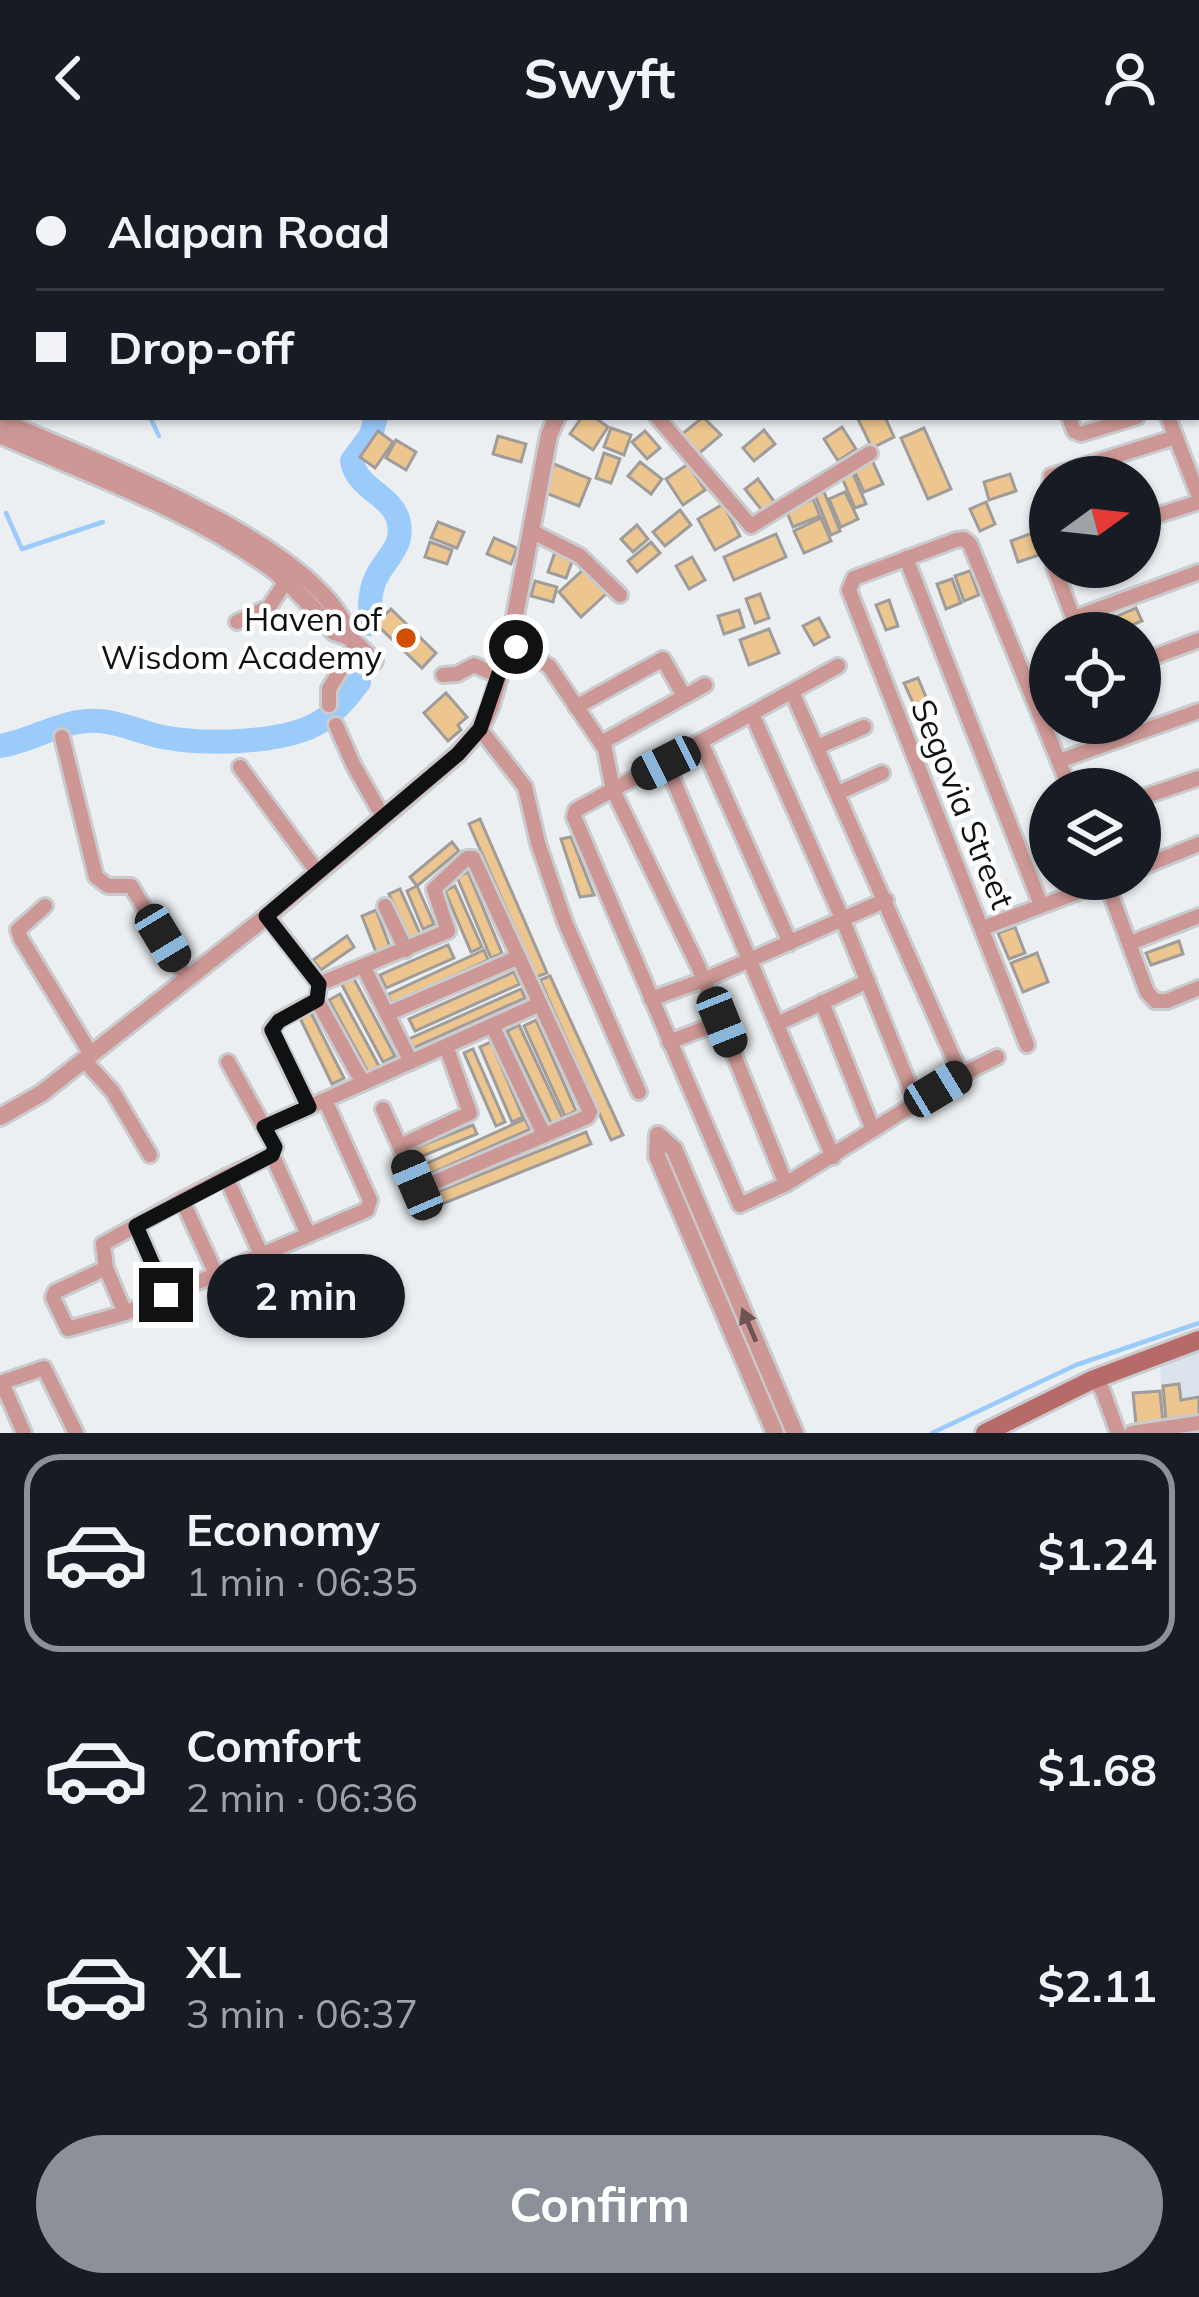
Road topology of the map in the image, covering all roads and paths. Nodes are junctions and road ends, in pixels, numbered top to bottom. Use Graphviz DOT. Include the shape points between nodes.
graph roads {
  1 [pos="0,420"];
  2 [pos="556,420"];
  3 [pos="660,420"];
  4 [pos="1070,420"];
  5 [pos="1127,420"];
  6 [pos="1169,420"];
  7 [pos="0,435"];
  8 [pos="1176,437"];
  9 [pos="870,453"];
  10 [pos="1115,456"];
  11 [pos="1199,499"];
  12 [pos="1161,513"];
  13 [pos="531,531"];
  14 [pos="906,558"];
  15 [pos="1199,572"];
  16 [pos="286,581"];
  17 [pos="620,595"];
  18 [pos="1109,612"];
  19 [pos="237,622"];
  20 [pos="352,640"];
  21 [pos="1199,640"];
  22 [pos="509,644"];
  23 [pos="1161,654"];
  24 [pos="374,662"];
  25 [pos="838,666"];
  26 [pos="1029,669"];
  27 [pos="443,675"];
  28 [pos="499,676"];
  29 [pos="705,685"];
  30 [pos="792,692"];
  31 [pos="684,696"];
  32 [pos="329,705"];
  33 [pos="576,707"];
  34 [pos="1199,711"];
  35 [pos="752,714"];
  36 [pos="336,725"];
  37 [pos="864,727"];
  38 [pos="485,735"];
  39 [pos="62,737"];
  40 [pos="601,742"];
  41 [pos="700,742"];
  42 [pos="1055,744"];
  43 [pos="817,747"];
  44 [pos="1059,761"];
  45 [pos="666,763"];
  46 [pos="240,767"];
  47 [pos="1062,768"];
  48 [pos="882,773"];
  49 [pos="1199,778"];
  50 [pos="613,790"];
  51 [pos="1161,791"];
  52 [pos="838,793"];
  53 [pos="383,817"];
  54 [pos="1199,844"];
  55 [pos="1161,859"];
  56 [pos="318,873"];
  57 [pos="886,900"];
  58 [pos="1054,900"];
  59 [pos="1115,900"];
  60 [pos="1041,905"];
  61 [pos="45,906"];
  62 [pos="385,906"];
  63 [pos="266,916"];
  64 [pos="1199,916"];
  65 [pos="842,918"];
  66 [pos="983,928"];
  67 [pos="790,943"];
  68 [pos="1130,943"];
  69 [pos="406,950"];
  70 [pos="519,957"];
  71 [pos="750,959"];
  72 [pos="364,968"];
  73 [pos="188,978"];
  74 [pos="704,980"];
  75 [pos="868,981"];
  76 [pos="1199,988"];
  77 [pos="318,992"];
  78 [pos="651,999"];
  79 [pos="822,1002"];
  80 [pos="540,1004"];
  81 [pos="387,1014"];
  82 [pos="722,1022"];
  83 [pos="777,1024"];
  84 [pos="493,1025"];
  85 [pos="670,1042"];
  86 [pos="1027,1045"];
  87 [pos="446,1046"];
  88 [pos="88,1057"];
  89 [pos="997,1058"];
  90 [pos="228,1062"];
  91 [pos="411,1062"];
  92 [pos="961,1076"];
  93 [pos="363,1083"];
  94 [pos="638,1092"];
  95 [pos="325,1100"];
  96 [pos="916,1102"];
  97 [pos="309,1107"];
  98 [pos="383,1108"];
  99 [pos="0,1115"];
  100 [pos="264,1127"];
  101 [pos="873,1130"];
  102 [pos="544,1135"];
  103 [pos="400,1147"];
  104 [pos="150,1155"];
  105 [pos="272,1155"];
  106 [pos="832,1157"];
  107 [pos="226,1177"];
  108 [pos="786,1184"];
  109 [pos="182,1200"];
  110 [pos="136,1226"];
  111 [pos="308,1234"];
  112 [pos="261,1254"];
  113 [pos="106,1268"];
  114 [pos="216,1274"];
  115 [pos="166,1295"];
  116 [pos="125,1312"];
  117 [pos="1199,1340"];
  118 [pos="1092,1380"];
  119 [pos="1,1383"];
  120 [pos="1199,1424"];
  121 [pos="24,1433"];
  122 [pos="76,1433"];
  123 [pos="775,1433"];
  124 [pos="795,1433"];
  125 [pos="985,1433"];
  126 [pos="1118,1433"];
  127 [pos="1132,1433"];
  1 -- 20 [label="street" via="240,531 296,570"];
  2 -- 13 [label="street"];
  3 -- 9 [label="street" via="751,526"];
  4 -- 5 [label="street" via="1081,434"];
  6 -- 8 [label="street"];
  7 -- 16 [label="street" via="202,526"];
  8 -- 10 [label="street"];
  8 -- 11 [label="street"];
  11 -- 12 [label="street"];
  13 -- 17 [label="street" via="580,556"];
  13 -- 22 [label="street"];
  14 -- 26 [label="street" via="964,539 970,544"];
  14 -- 60 [label="street"];
  14 -- 66 [label="street, Segovia Street" via="850,583"];
  15 -- 18 [label="street"];
  16 -- 19 [label="street" via="269,608"];
  16 -- 20 [label="street" via="334,632"];
  20 -- 24 [label="street"];
  20 -- 32 [label="street"];
  21 -- 23 [label="street"];
  22 -- 28 [label="street"];
  22 -- 33 [label="street" via="549,666"];
  25 -- 30 [label="street"];
  27 -- 28 [label="street" via="474,665"];
  28 -- 38 [label="street"];
  29 -- 31 [label="street"];
  30 -- 35 [label="street"];
  30 -- 43 [label="street"];
  31 -- 33 [label="street" via="663,659"];
  31 -- 40 [label="street"];
  33 -- 40 [label="street"];
  34 -- 44 [label="street"];
  35 -- 41 [label="street"];
  35 -- 65 [label="street"];
  36 -- 53 [label="street"];
  37 -- 43 [label="street"];
  38 -- 53 [label="street"];
  38 -- 94 [label="street" via="525,788 566,922"];
  39 -- 73 [label="street" via="95,877 130,886"];
  40 -- 50 [label="street"];
  41 -- 45 [label="street"];
  41 -- 67 [label="street"];
  42 -- 44 [label="street"];
  43 -- 52 [label="street"];
  44 -- 47 [label="street"];
  45 -- 50 [label="street"];
  45 -- 71 [label="street"];
  46 -- 56 [label="street"];
  48 -- 52 [label="street"];
  49 -- 51 [label="street"];
  50 -- 74 [label="street"];
  50 -- 78 [label="street" via="573,813"];
  52 -- 57 [label="street"];
  53 -- 56 [label="street"];
  54 -- 55 [label="street"];
  56 -- 63 [label="street"];
  57 -- 65 [label="street"];
  57 -- 92 [label="street"];
  58 -- 60 [label="street"];
  59 -- 68 [label="street"];
  60 -- 66 [label="street"];
  61 -- 88 [label="street" via="18,930"];
  62 -- 69 [label="street"];
  63 -- 73 [label="street"];
  63 -- 77 [label="street"];
  64 -- 68 [label="street"];
  65 -- 67 [label="street"];
  65 -- 75 [label="street"];
  66 -- 86 [label="street, Segovia Street"];
  67 -- 71 [label="street"];
  68 -- 76 [label="street" via="1156,1001"];
  69 -- 70 [label="street" via="448,931 434,889 473,858"];
  69 -- 72 [label="street"];
  70 -- 80 [label="street"];
  70 -- 81 [label="street"];
  71 -- 74 [label="street"];
  71 -- 83 [label="street"];
  72 -- 77 [label="street"];
  72 -- 81 [label="street"];
  73 -- 88 [label="street"];
  74 -- 78 [label="street"];
  74 -- 82 [label="street"];
  75 -- 79 [label="street"];
  75 -- 96 [label="street"];
  77 -- 93 [label="street"];
  77 -- 97 [label="street" via="272,1030"];
  78 -- 85 [label="street"];
  79 -- 83 [label="street"];
  79 -- 101 [label="street"];
  80 -- 84 [label="street"];
  80 -- 102 [label="street" via="590,1112"];
  81 -- 91 [label="street"];
  82 -- 85 [label="street"];
  82 -- 108 [label="street"];
  83 -- 106 [label="street"];
  84 -- 87 [label="street"];
  84 -- 102 [label="street"];
  85 -- 108 [label="street" via="736,1202 746,1205"];
  87 -- 91 [label="street"];
  87 -- 103 [label="street" via="470,1113"];
  88 -- 99 [label="street"];
  88 -- 104 [label="street"];
  89 -- 92 [label="street"];
  90 -- 100 [label="street"];
  91 -- 93 [label="street"];
  92 -- 96 [label="street"];
  93 -- 95 [label="street"];
  95 -- 97 [label="street"];
  95 -- 111 [label="street" via="370,1206"];
  96 -- 101 [label="street"];
  97 -- 100 [label="street"];
  98 -- 103 [label="street"];
  100 -- 105 [label="street"];
  101 -- 106 [label="street"];
  102 -- 103 [label="street" via="426,1187 417,1185"];
  105 -- 107 [label="street"];
  105 -- 111 [label="street"];
  106 -- 108 [label="street"];
  107 -- 109 [label="street"];
  107 -- 112 [label="street"];
  109 -- 110 [label="street"];
  109 -- 114 [label="street"];
  110 -- 113 [label="street" via="103,1244"];
  110 -- 115 [label="street"];
  111 -- 112 [label="street"];
  112 -- 114 [label="street"];
  113 -- 116 [label="street"];
  113 -- 116 [label="street" via="53,1298 68,1329"];
  114 -- 115 [label="street"];
  115 -- 116 [label="street"];
  117 -- 118 [label="main road"];
  118 -- 125 [label="main road"];
  118 -- 126 [label="street"];
  119 -- 121 [label="street"];
  119 -- 122 [label="street" via="44,1368"];
  120 -- 127 [label="street"];
  124 -- 123 [label="street, one-way" via="674,1149 658,1135 657,1156"];
}
